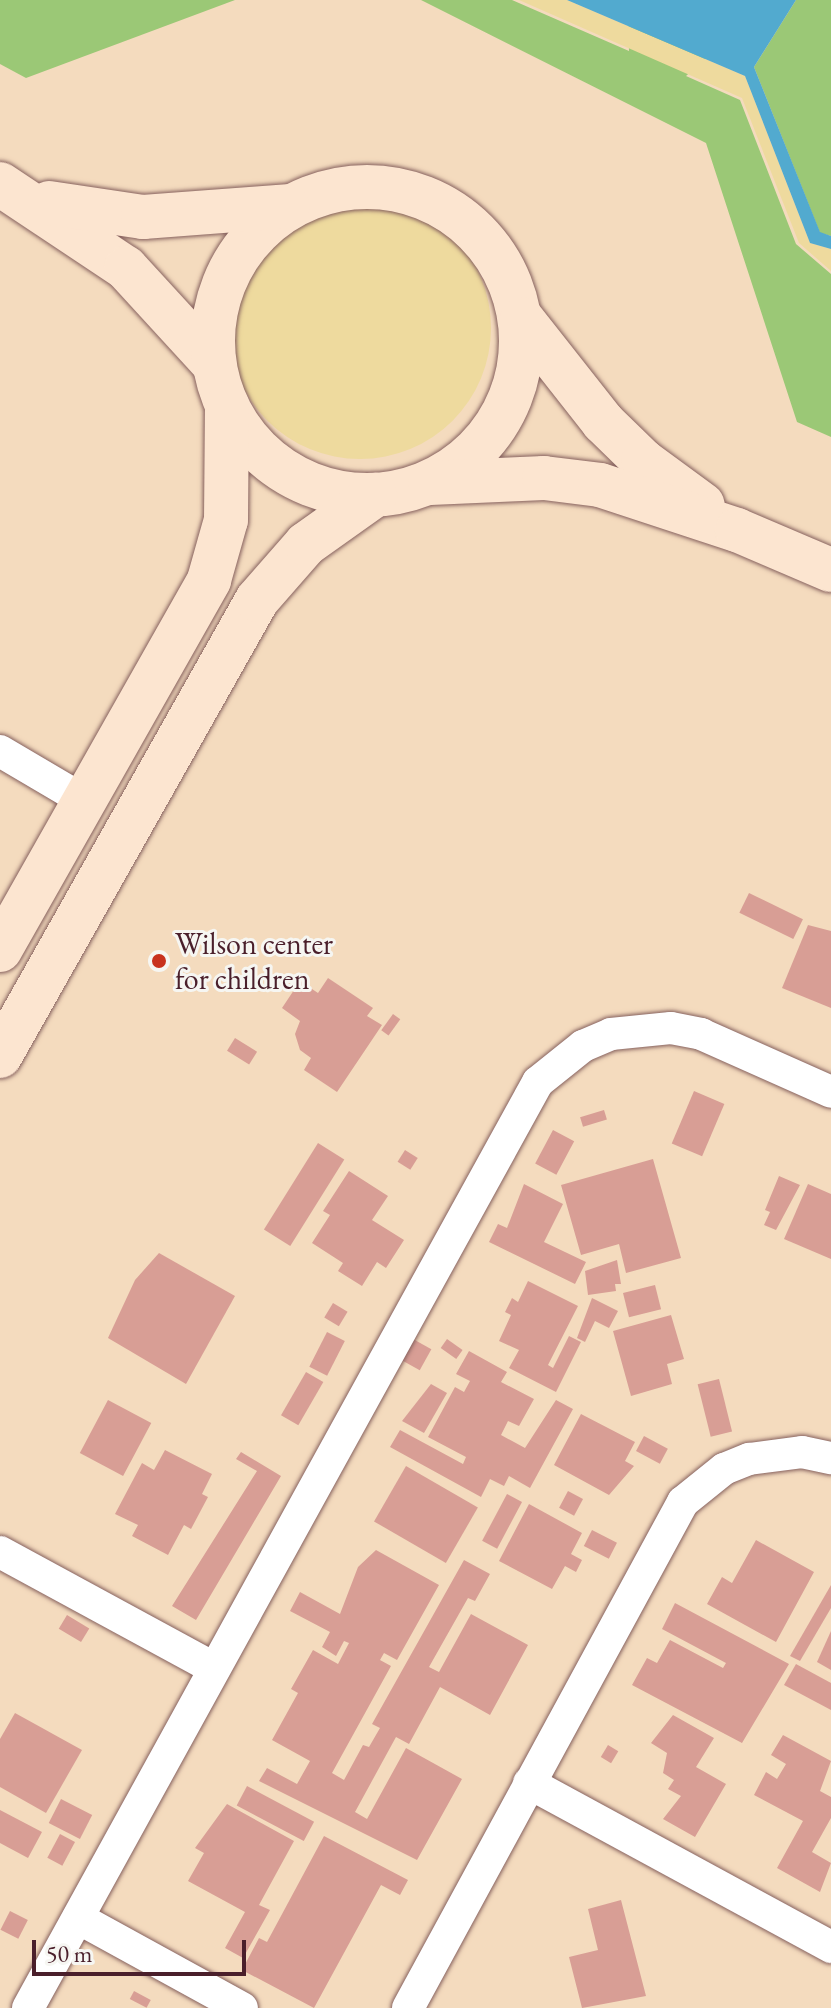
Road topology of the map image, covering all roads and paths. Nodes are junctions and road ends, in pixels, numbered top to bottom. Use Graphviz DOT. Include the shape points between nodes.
graph roads {
  1 [pos="14,191"];
  2 [pos="288,206"];
  3 [pos="522,319"];
  4 [pos="213,363"];
  5 [pos="227,406"];
  6 [pos="430,483"];
  7 [pos="375,495"];
  8 [pos="737,530"];
  9 [pos="831,570"];
  10 [pos="0,751"];
  11 [pos="85,801"];
  12 [pos="50,862"];
  13 [pos="0,950"];
  14 [pos="8,1043"];
  15 [pos="831,1092"];
  16 [pos="831,1458"];
  17 [pos="0,1552"];
  18 [pos="214,1668"];
  19 [pos="529,1783"];
  20 [pos="78,1918"];
  21 [pos="831,1947"];
  22 [pos="28,2008"];
  23 [pos="242,2008"];
  24 [pos="408,2008"];
  1 -- 2 [label="main road" via="125,217"];
  1 -- 4 [label="main road" via="141,282"];
  2 -- 3 [label="main road" via="322,192 386,187 445,209 492,250 509,277"];
  2 -- 4 [label="main road" via="235,259 213,325"];
  3 -- 6 [label="main road" via="523,359 506,410 493,433 465,462"];
  3 -- 8 [label="main road" via="613,432"];
  4 -- 5 [label="main road"];
  5 -- 7 [label="main road" via="246,437 272,463 327,489"];
  5 -- 11 [label="main road" via="226,520 209,580"];
  6 -- 7 [label="main road"];
  6 -- 8 [label="main road" via="572,480 627,492"];
  7 -- 14 [label="main road" via="306,544 257,600"];
  8 -- 9 [label="main road"];
  10 -- 11 [label="street"];
  11 -- 12 [label="main road"];
  12 -- 13 [label="main road"];
  12 -- 14 [label="main road" via="66,878 68,895 23,980"];
  15 -- 18 [label="street" via="701,1034 671,1028 611,1034 559,1061 521,1107"];
  16 -- 19 [label="street" via="802,1452 749,1459 713,1476 683,1502"];
  17 -- 18 [label="street"];
  18 -- 20 [label="street"];
  19 -- 21 [label="street"];
  19 -- 24 [label="street"];
  20 -- 22 [label="street"];
  20 -- 23 [label="street"];
}
